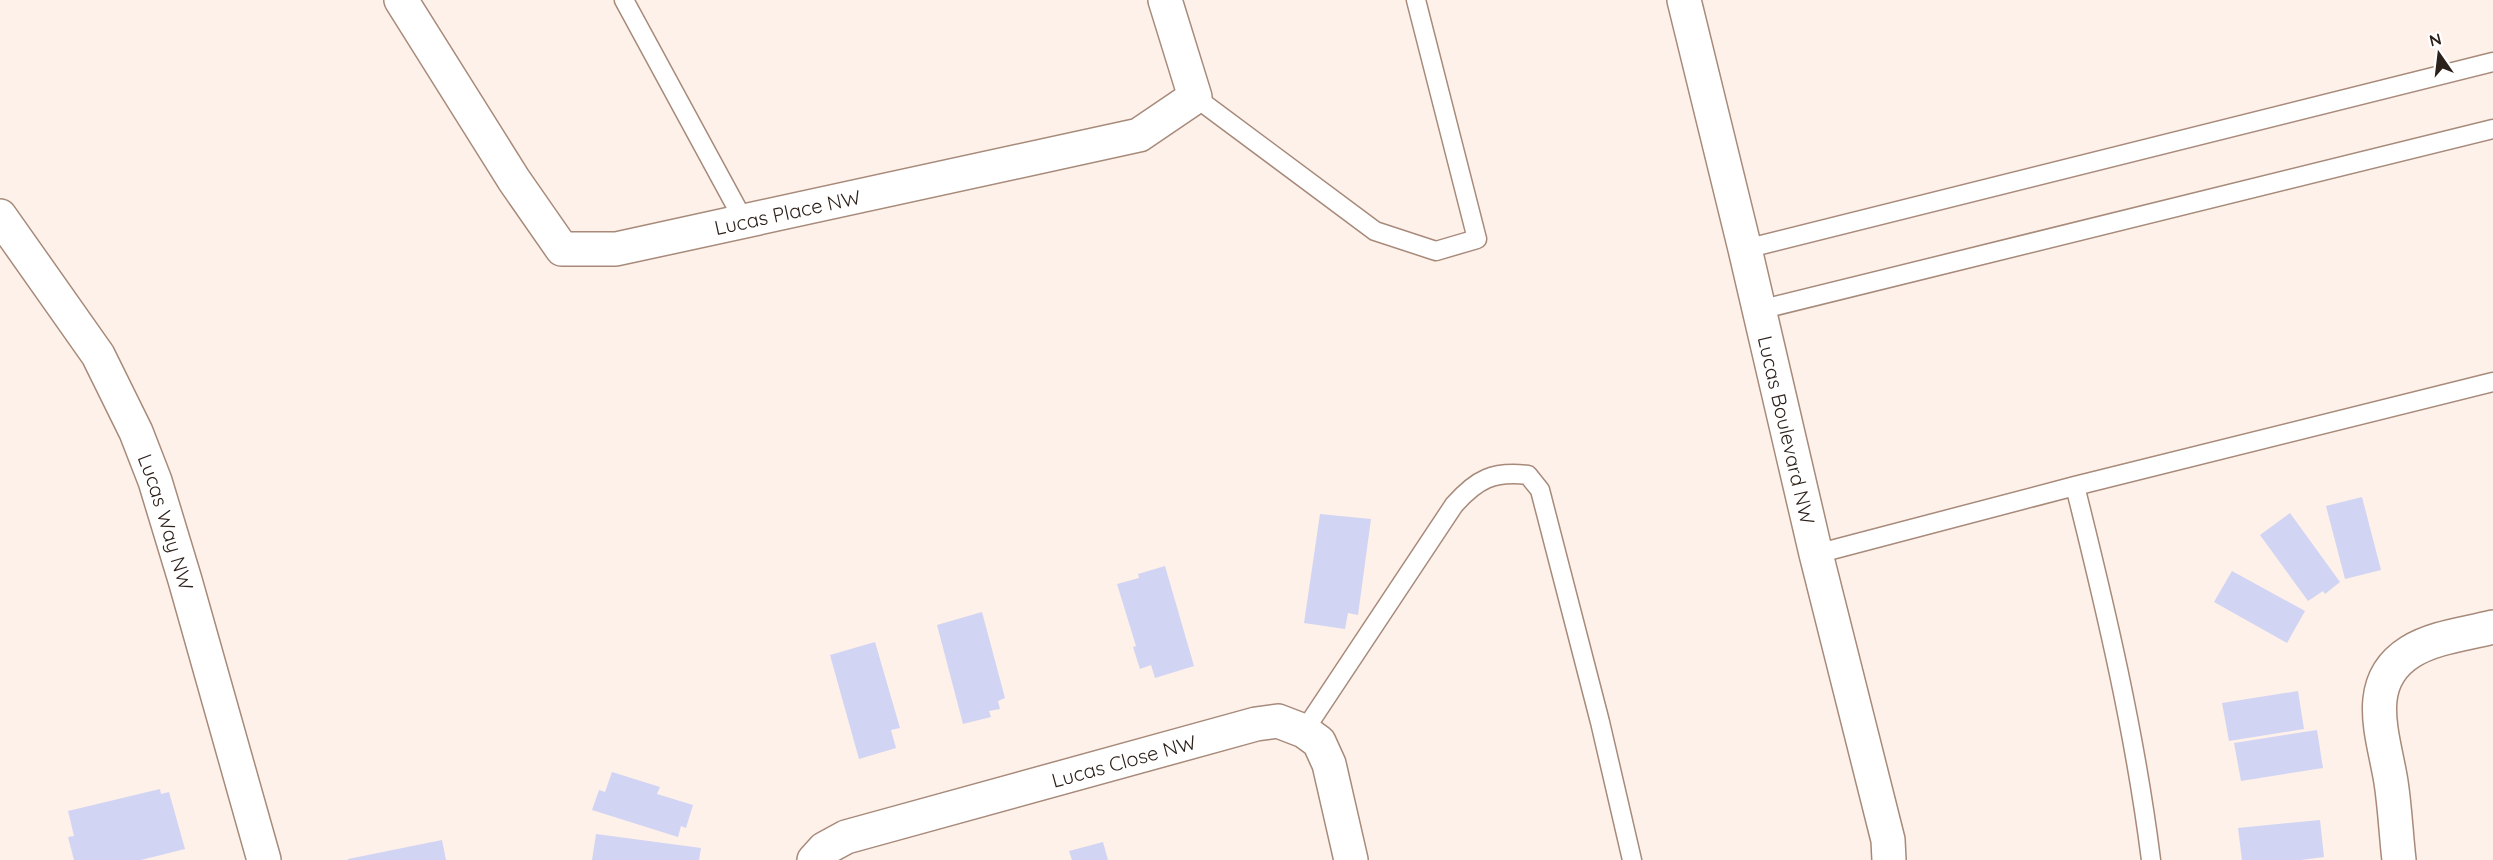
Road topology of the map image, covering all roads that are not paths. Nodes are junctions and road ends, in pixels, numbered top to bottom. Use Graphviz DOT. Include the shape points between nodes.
graph roads {
  1 [pos="401,0"];
  2 [pos="624,0"];
  3 [pos="1165,0"];
  4 [pos="1416,0"];
  5 [pos="1684,0"];
  6 [pos="2493,62"];
  7 [pos="1195,97"];
  8 [pos="2493,129"];
  9 [pos="0,216"];
  10 [pos="744,221"];
  11 [pos="1745,249"];
  12 [pos="1759,310"];
  13 [pos="2493,382"];
  14 [pos="2075,486"];
  15 [pos="1816,554"];
  16 [pos="2493,627"];
  17 [pos="1304,731"];
  18 [pos="264,860"];
  19 [pos="814,860"];
  20 [pos="1351,860"];
  21 [pos="1632,860"];
  22 [pos="1889,860"];
  23 [pos="2151,860"];
  24 [pos="2399,860"];
  1 -- 10 [label="street, Lucas Place NW" via="562,249 616,249"];
  2 -- 10 [label="lane"];
  3 -- 7 [label="street"];
  4 -- 7 [label="lane" via="1477,239 1436,251 1375,231"];
  5 -- 11 [label="street, Lucas Boulevard NW"];
  6 -- 11 [label="lane"];
  7 -- 10 [label="street, Lucas Place NW" via="1139,135"];
  8 -- 12 [label="lane"];
  9 -- 18 [label="street, Lucas Way NW" via="98,355 136,432 185,580"];
  11 -- 12 [label="street, Lucas Boulevard NW"];
  12 -- 15 [label="street, Lucas Boulevard NW"];
  13 -- 14 [label="lane"];
  14 -- 15 [label="lane"];
  14 -- 23 [label="lane" via="2129,720"];
  15 -- 22 [label="street, Lucas Boulevard NW" via="1888,840"];
  16 -- 24 [label="street" via="2426,643 2393,665 2383,683 2380,731 2391,782"];
  17 -- 19 [label="street, Lucas Close NW" via="1278,721 1245,728 846,837 824,849"];
  17 -- 20 [label="street, Lucas Close NW" via="1319,742 1329,764"];
  17 -- 21 [label="lane" via="1454,505 1485,478 1508,472 1528,475 1540,490"];
}
